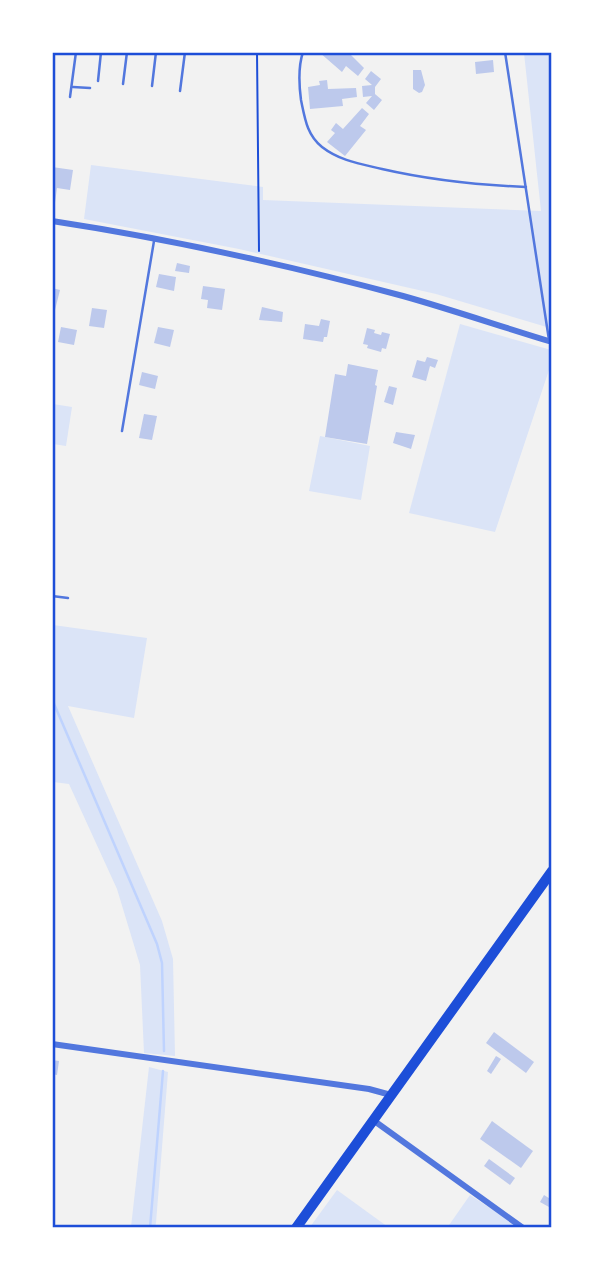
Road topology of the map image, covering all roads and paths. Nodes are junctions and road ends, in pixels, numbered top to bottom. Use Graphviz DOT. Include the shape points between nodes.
graph roads {
  1 [pos="76,52"];
  2 [pos="101,52"];
  3 [pos="127,52"];
  4 [pos="156,52"];
  5 [pos="185,52"];
  6 [pos="257,52"];
  7 [pos="303,52"];
  8 [pos="505,52"];
  9 [pos="98,81"];
  10 [pos="123,84"];
  11 [pos="71,86"];
  12 [pos="152,86"];
  13 [pos="90,88"];
  14 [pos="180,91"];
  15 [pos="70,97"];
  16 [pos="526,187"];
  17 [pos="52,220"];
  18 [pos="155,237"];
  19 [pos="258,260"];
  20 [pos="550,341"];
  21 [pos="122,431"];
  22 [pos="52,596"];
  23 [pos="68,598"];
  24 [pos="551,872"];
  25 [pos="52,1044"];
  26 [pos="391,1095"];
  27 [pos="373,1120"];
  28 [pos="296,1227"];
  29 [pos="523,1227"];
  1 -- 11 [label="lane"];
  2 -- 9 [label="lane"];
  3 -- 10 [label="lane"];
  4 -- 12 [label="lane"];
  5 -- 14 [label="lane"];
  6 -- 19 [label="path"];
  7 -- 16 [label="lane" via="300,90 306,128 342,160 418,177"];
  8 -- 16 [label="lane"];
  11 -- 13 [label="lane"];
  11 -- 15 [label="lane"];
  16 -- 20 [label="lane"];
  17 -- 18 [label="street"];
  18 -- 19 [label="street"];
  18 -- 21 [label="lane"];
  19 -- 20 [label="street" via="405,297"];
  22 -- 23 [label="lane"];
  24 -- 26 [label="main road"];
  25 -- 26 [label="street"];
  26 -- 27 [label="main road"];
  27 -- 28 [label="main road"];
  27 -- 29 [label="street"];
}
